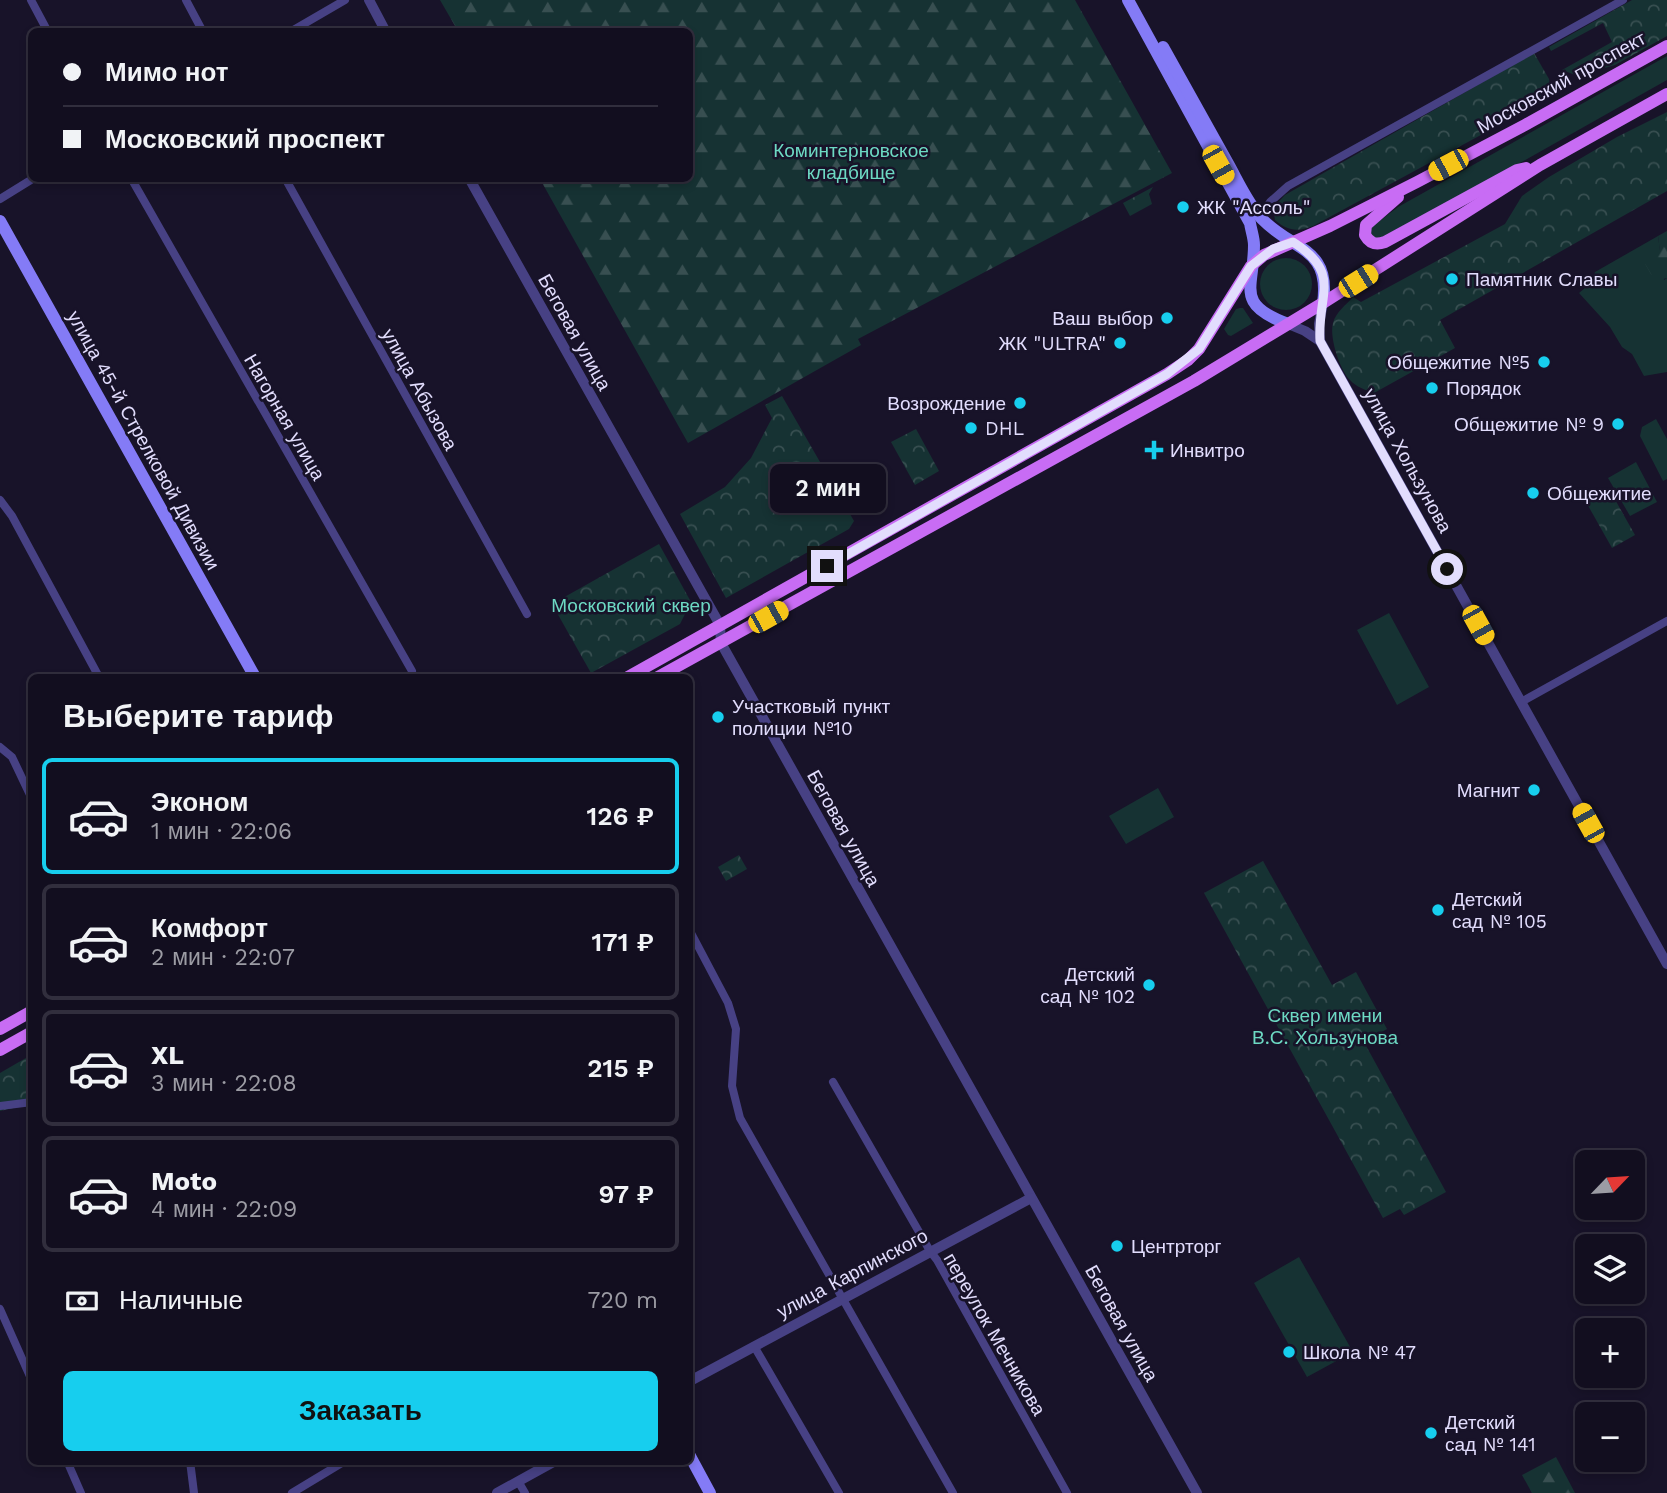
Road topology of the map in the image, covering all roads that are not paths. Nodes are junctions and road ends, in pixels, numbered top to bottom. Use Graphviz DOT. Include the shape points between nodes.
graph roads {
  1 [pos="30,0"];
  2 [pos="186,0"];
  3 [pos="345,0"];
  4 [pos="369,0"];
  5 [pos="1128,0"];
  6 [pos="1137,0"];
  7 [pos="1623,0"];
  8 [pos="46,28"];
  9 [pos="201,28"];
  10 [pos="297,28"];
  11 [pos="384,28"];
  12 [pos="1667,46"];
  13 [pos="1667,94"];
  14 [pos="1540,165"];
  15 [pos="28,182"];
  16 [pos="133,182"];
  17 [pos="287,182"];
  18 [pos="471,182"];
  19 [pos="1417,182"];
  20 [pos="0,199"];
  21 [pos="1261,218"];
  22 [pos="0,221"];
  23 [pos="1293,242"];
  24 [pos="1251,266"];
  25 [pos="1323,303"];
  26 [pos="1288,324"];
  27 [pos="1320,341"];
  28 [pos="0,500"];
  29 [pos="527,614"];
  30 [pos="1667,621"];
  31 [pos="720,625"];
  32 [pos="721,643"];
  33 [pos="412,671"];
  34 [pos="97,674"];
  35 [pos="253,674"];
  36 [pos="633,674"];
  37 [pos="664,674"];
  38 [pos="1521,702"];
  39 [pos="0,747"];
  40 [pos="28,791"];
  41 [pos="693,937"];
  42 [pos="1667,964"];
  43 [pos="28,1013"];
  44 [pos="0,1029"];
  45 [pos="28,1034"];
  46 [pos="0,1050"];
  47 [pos="833,1082"];
  48 [pos="28,1102"];
  49 [pos="0,1106"];
  50 [pos="1031,1198"];
  51 [pos="930,1251"];
  52 [pos="844,1298"];
  53 [pos="0,1309"];
  54 [pos="754,1346"];
  55 [pos="28,1372"];
  56 [pos="693,1379"];
  57 [pos="693,1462"];
  58 [pos="69,1465"];
  59 [pos="190,1465"];
  60 [pos="338,1465"];
  61 [pos="548,1465"];
  62 [pos="518,1481"];
  63 [pos="80,1493"];
  64 [pos="194,1493"];
  65 [pos="292,1493"];
  66 [pos="497,1493"];
  67 [pos="525,1493"];
  68 [pos="710,1493"];
  69 [pos="839,1493"];
  70 [pos="953,1493"];
  71 [pos="1067,1493"];
  72 [pos="1197,1493"];
  1 -- 8 [label="street"];
  2 -- 9 [label="street"];
  3 -- 10 [label="street"];
  4 -- 11 [label="street"];
  5 -- 24 [label="main road" via="1250,223 1254,243"];
  6 -- 21 [label="main road"];
  7 -- 21 [label="street" via="1288,186"];
  12 -- 19 [label="main road, Московский проспект"];
  13 -- 14 [label="main road"];
  14 -- 19 [label="main road" via="1517,170 1385,242 1370,242 1365,229 1370,220"];
  14 -- 25 [label="main road"];
  15 -- 20 [label="street"];
  16 -- 33 [label="street, Нагорная улица"];
  17 -- 29 [label="street, улица Абызова"];
  18 -- 31 [label="street, Беговая улица"];
  19 -- 23 [label="main road, Московский проспект"];
  21 -- 23 [label="main road"];
  22 -- 35 [label="main road, улица 45-й Стрелковой Дивизии"];
  23 -- 24 [label="main road, Московский проспект" via="1273,249"];
  23 -- 25 [label="main road" via="1316,260 1323,273"];
  24 -- 26 [label="main road" via="1253,300 1270,317"];
  24 -- 31 [label="main road, Московский проспект" via="1199,349 1167,374"];
  25 -- 26 [label="main road"];
  25 -- 27 [label="street"];
  26 -- 27 [label="street"];
  26 -- 32 [label="main road" via="1194,381"];
  27 -- 38 [label="street, улица Хользунова"];
  28 -- 34 [label="street"];
  30 -- 38 [label="street"];
  31 -- 32 [label="street, Беговая улица"];
  31 -- 36 [label="main road, Московский проспект"];
  32 -- 37 [label="main road"];
  32 -- 50 [label="street, Беговая улица"];
  38 -- 42 [label="street, улица Хользунова"];
  39 -- 40 [label="street" via="12,757"];
  41 -- 52 [label="street" via="728,1003 736,1029 732,1086 740,1118"];
  43 -- 44 [label="main road"];
  45 -- 46 [label="main road"];
  47 -- 51 [label="street, переулок Мечникова"];
  48 -- 49 [label="street"];
  50 -- 51 [label="street, улица Карпинского"];
  50 -- 72 [label="street, Беговая улица"];
  51 -- 52 [label="street, улица Карпинского"];
  51 -- 71 [label="street, переулок Мечникова"];
  52 -- 54 [label="street, улица Карпинского"];
  52 -- 70 [label="street"];
  53 -- 55 [label="street"];
  54 -- 56 [label="street, улица Карпинского"];
  54 -- 69 [label="street"];
  57 -- 68 [label="main road"];
  58 -- 63 [label="street"];
  59 -- 64 [label="street"];
  60 -- 65 [label="street"];
  61 -- 62 [label="street"];
  62 -- 66 [label="street"];
  62 -- 67 [label="street"];
}
